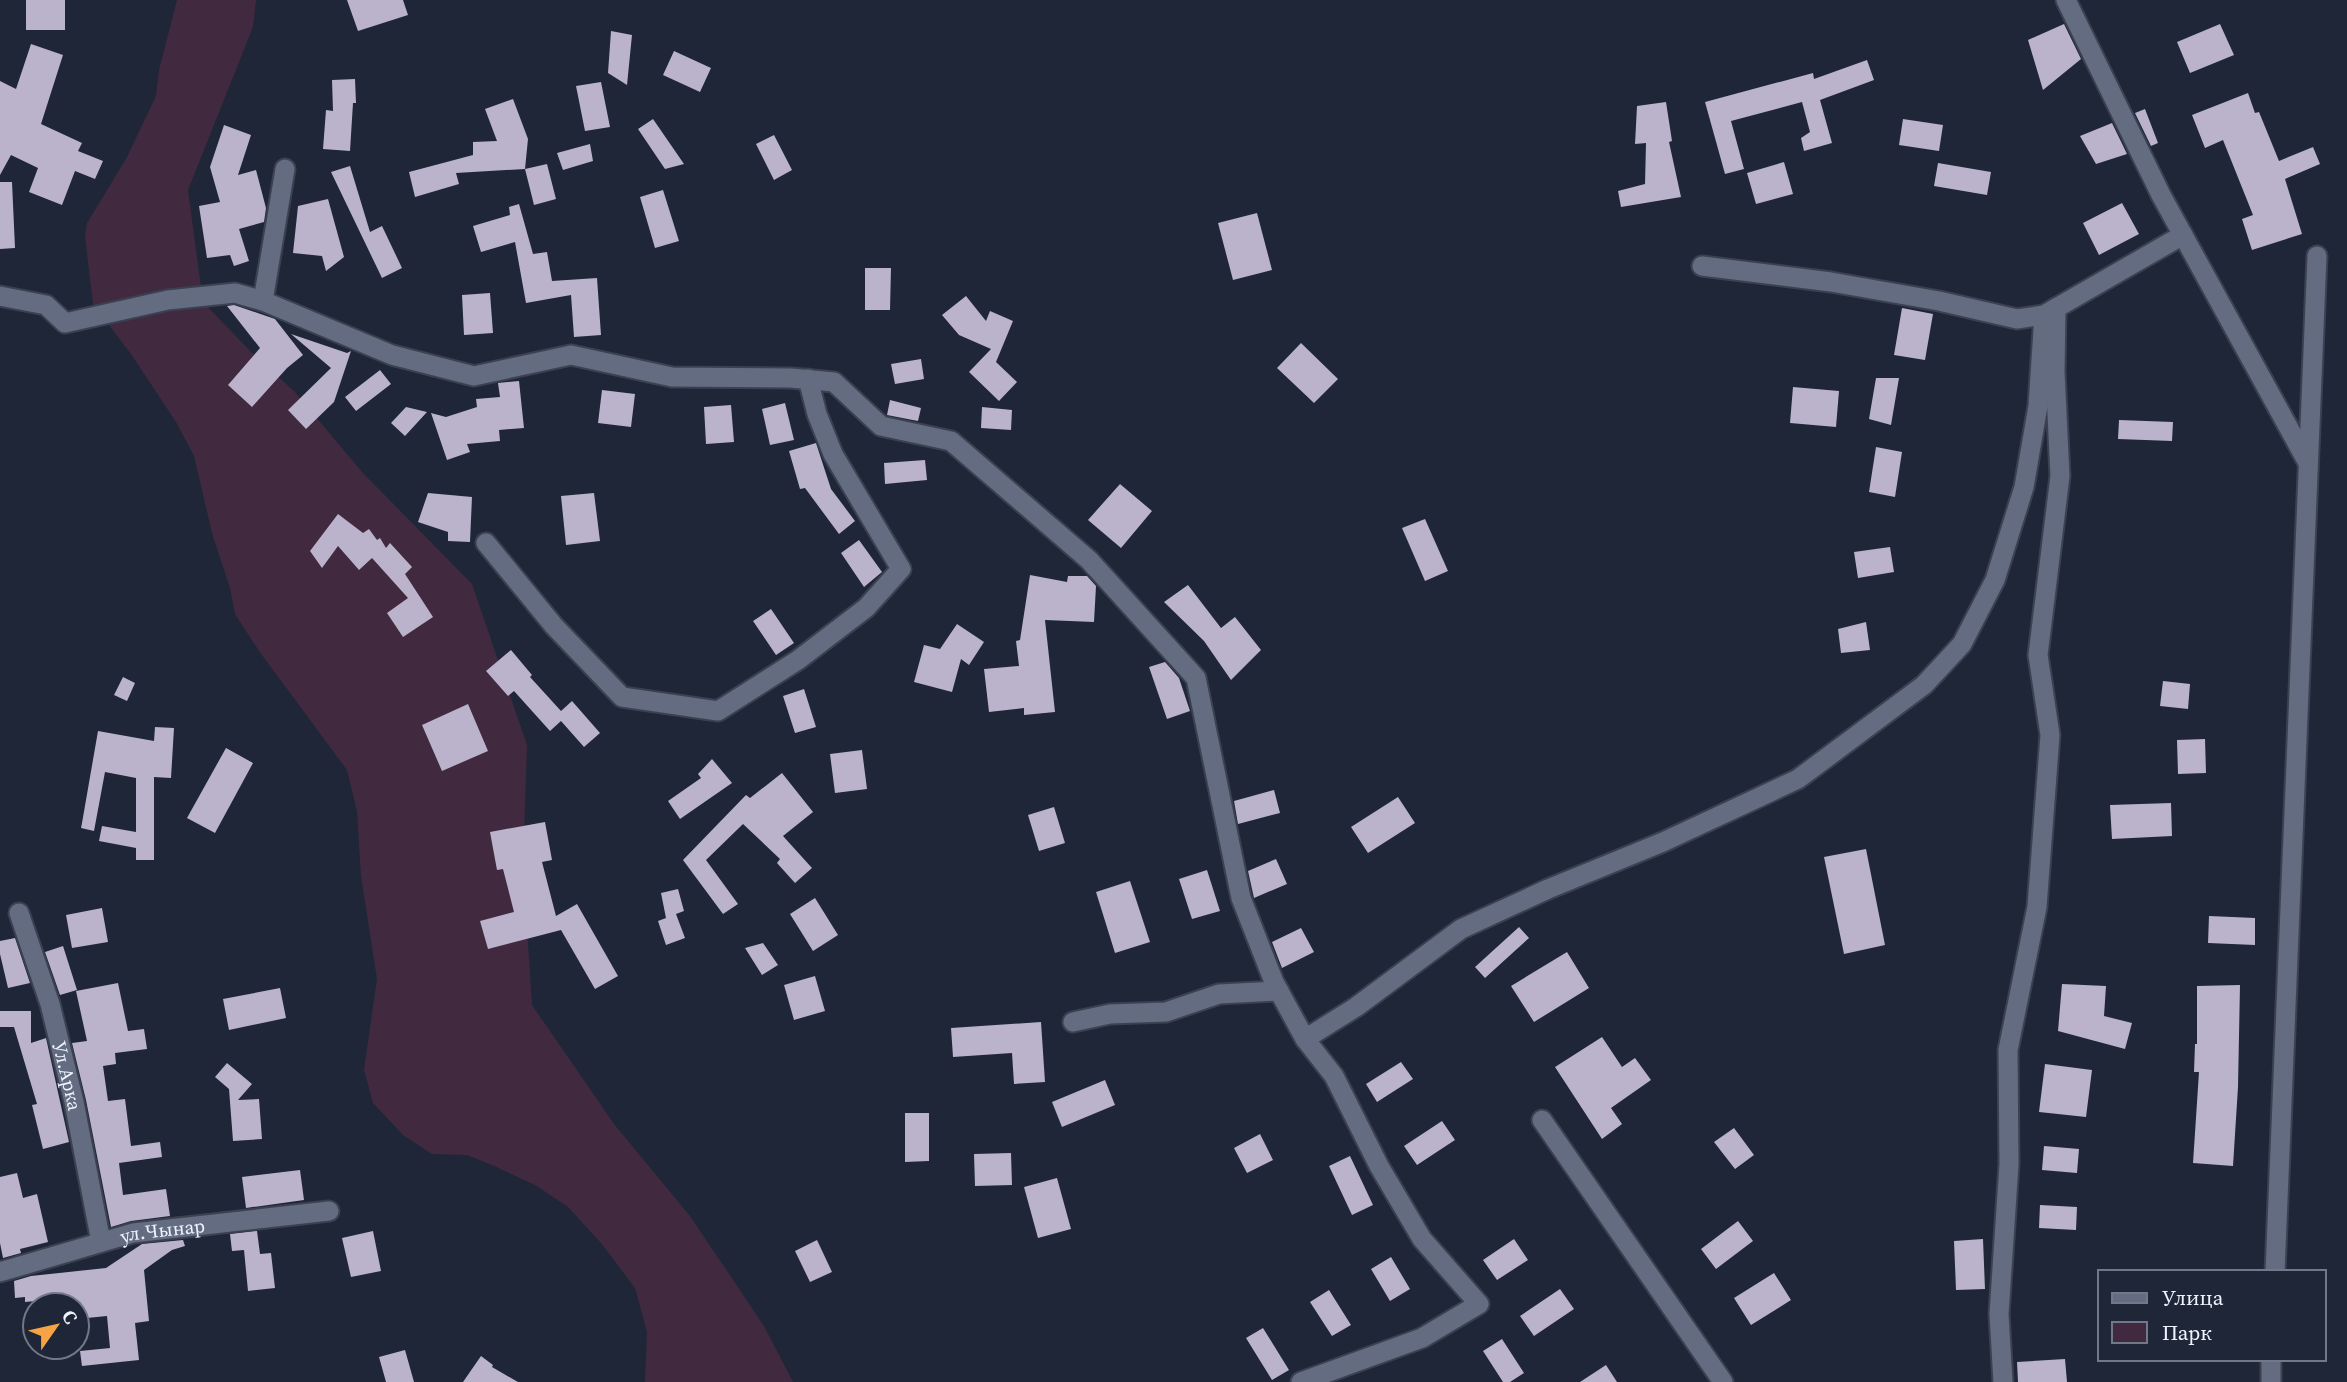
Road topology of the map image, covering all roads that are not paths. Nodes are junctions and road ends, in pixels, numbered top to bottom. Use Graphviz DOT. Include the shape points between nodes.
graph roads {
  1 [pos="2066,0"];
  2 [pos="285,169"];
  3 [pos="2183,235"];
  4 [pos="2317,256"];
  5 [pos="1702,266"];
  6 [pos="0,296"];
  7 [pos="263,301"];
  8 [pos="2050,312"];
  9 [pos="807,379"];
  10 [pos="2309,464"];
  11 [pos="486,543"];
  12 [pos="19,914"];
  13 [pos="1279,991"];
  14 [pos="1073,1022"];
  15 [pos="1305,1039"];
  16 [pos="1542,1120"];
  17 [pos="329,1211"];
  18 [pos="101,1242"];
  19 [pos="2275,1270"];
  20 [pos="0,1272"];
  21 [pos="2272,1361"];
  22 [pos="1301,1382"];
  23 [pos="1723,1382"];
  24 [pos="2003,1382"];
  25 [pos="2271,1382"];
  1 -- 3 [label="street"];
  2 -- 7 [label="street"];
  3 -- 8 [label="street"];
  3 -- 10 [label="street"];
  4 -- 10 [label="street"];
  5 -- 8 [label="street" via="1831,282 2017,319"];
  6 -- 7 [label="street" via="46,305 65,323 181,298 235,293"];
  7 -- 9 [label="street" via="392,355 474,376 571,355 673,377"];
  8 -- 15 [label="street" via="2024,487 1995,580 1962,644 1924,685 1798,779 1461,929"];
  8 -- 24 [label="street" via="2060,476 2038,655 2050,735 2037,906 2008,1050 2009,1164 1999,1314"];
  9 -- 11 [label="street" via="833,454 901,569 847,623 718,711 622,697 554,626"];
  9 -- 13 [label="street" via="834,382 881,426 951,441 1089,560 1196,678 1241,898"];
  10 -- 19 [label="street"];
  12 -- 18 [label="street, Ул.Арка" via="50,1004"];
  13 -- 14 [label="street" via="1219,994 1166,1012 1110,1014"];
  13 -- 15 [label="street"];
  15 -- 22 [label="street" via="1334,1076 1378,1166 1422,1238 1479,1304 1422,1338"];
  16 -- 23 [label="street"];
  17 -- 18 [label="street, ул.Чынар" via="133,1233"];
  18 -- 20 [label="street, ул.Чынар"];
  21 -- 25 [label="street"];
}
